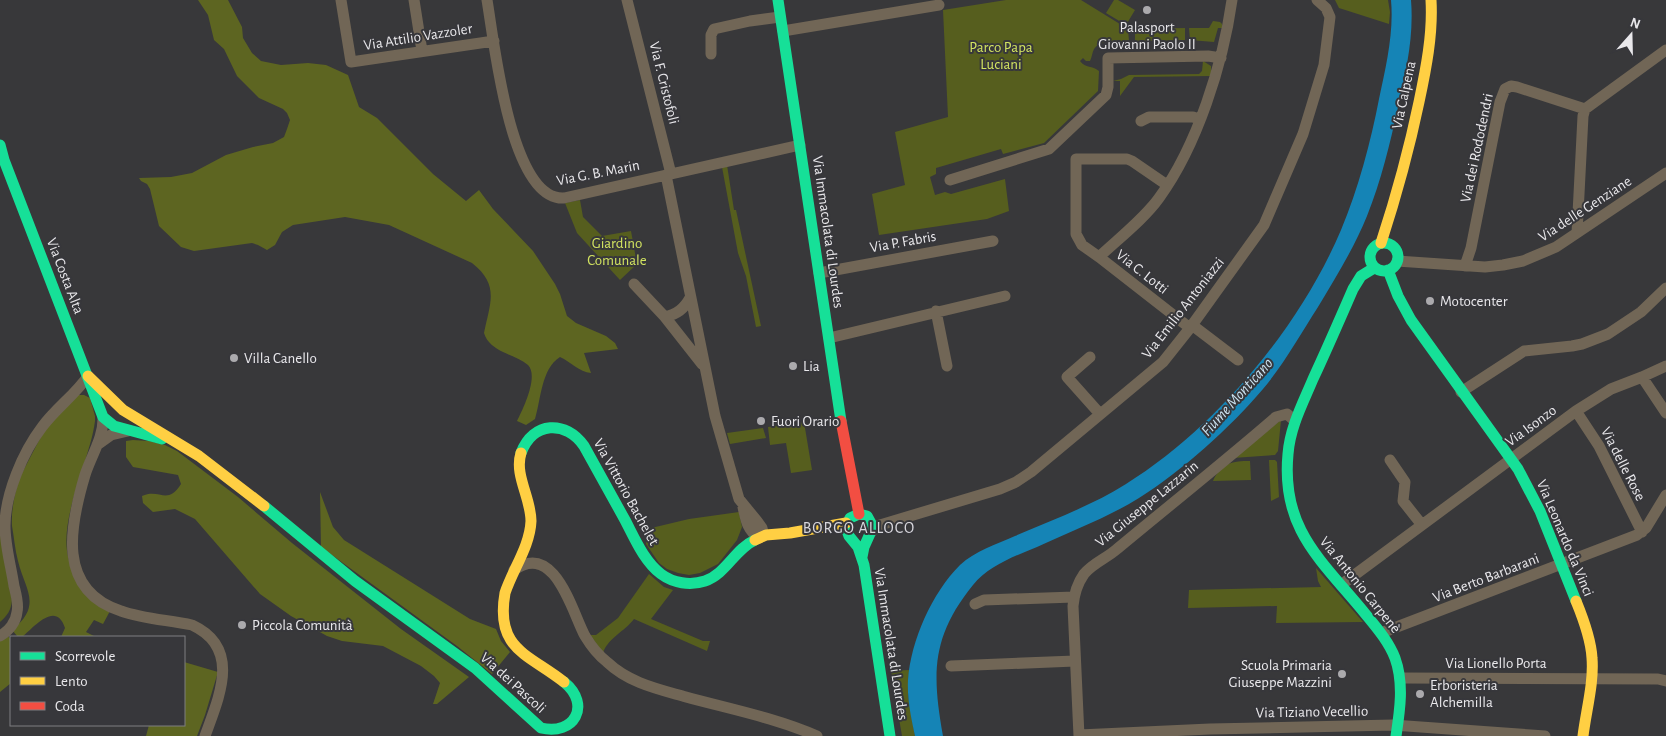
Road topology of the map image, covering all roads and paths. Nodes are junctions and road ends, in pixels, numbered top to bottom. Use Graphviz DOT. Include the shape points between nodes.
graph roads {
  1 [pos="341,0"];
  2 [pos="414,0"];
  3 [pos="488,0"];
  4 [pos="627,0"];
  5 [pos="778,0"];
  6 [pos="1232,0"];
  7 [pos="1317,0"];
  8 [pos="1432,0"];
  9 [pos="940,5"];
  10 [pos="780,17"];
  11 [pos="783,31"];
  12 [pos="494,41"];
  13 [pos="1666,50"];
  14 [pos="422,52"];
  15 [pos="711,54"];
  16 [pos="1221,58"];
  17 [pos="1585,109"];
  18 [pos="1199,119"];
  19 [pos="1141,121"];
  20 [pos="0,145"];
  21 [pos="800,145"];
  22 [pos="668,174"];
  23 [pos="1666,174"];
  24 [pos="950,180"];
  25 [pos="1167,185"];
  26 [pos="1396,196"];
  27 [pos="1577,233"];
  28 [pos="993,241"];
  29 [pos="1381,243"];
  30 [pos="1394,248"];
  31 [pos="1099,257"];
  32 [pos="1397,261"];
  33 [pos="1465,266"];
  34 [pos="1374,268"];
  35 [pos="1388,270"];
  36 [pos="819,273"];
  37 [pos="634,284"];
  38 [pos="1666,288"];
  39 [pos="1005,296"];
  40 [pos="690,298"];
  41 [pos="936,311"];
  42 [pos="665,317"];
  43 [pos="1191,326"];
  44 [pos="829,338"];
  45 [pos="1090,357"];
  46 [pos="1238,360"];
  47 [pos="947,366"];
  48 [pos="1666,366"];
  49 [pos="704,367"];
  50 [pos="88,376"];
  51 [pos="1642,377"];
  52 [pos="1461,392"];
  53 [pos="1576,411"];
  54 [pos="1666,413"];
  55 [pos="1100,414"];
  56 [pos="130,416"];
  57 [pos="103,417"];
  58 [pos="1295,420"];
  59 [pos="128,431"];
  60 [pos="181,444"];
  61 [pos="97,445"];
  62 [pos="1510,459"];
  63 [pos="1390,460"];
  64 [pos="1666,495"];
  65 [pos="752,524"];
  66 [pos="851,524"];
  67 [pos="1422,525"];
  68 [pos="873,529"];
  69 [pos="1642,532"];
  70 [pos="785,533"];
  71 [pos="761,537"];
  72 [pos="740,551"];
  73 [pos="862,557"];
  74 [pos="1562,565"];
  75 [pos="514,570"];
  76 [pos="1341,585"];
  77 [pos="1074,597"];
  78 [pos="975,604"];
  79 [pos="1381,633"];
  80 [pos="0,636"];
  81 [pos="1075,660"];
  82 [pos="951,666"];
  83 [pos="1400,678"];
  84 [pos="1591,678"];
  85 [pos="1666,681"];
  86 [pos="1397,730"];
  87 [pos="1210,733"];
  88 [pos="1079,735"];
  89 [pos="206,736"];
  90 [pos="817,736"];
  91 [pos="890,736"];
  92 [pos="1545,736"];
  93 [pos="1583,736"];
  1 -- 14 [label="street, Via Attilio Vazzoler" via="351,62"];
  2 -- 14 [label="street"];
  3 -- 12 [label="street, Via G. B. Marin"];
  4 -- 22 [label="street, Via F. Cristofoli"];
  5 -- 10 [label="street, Via Immacolata di Lourdes"];
  6 -- 16 [label="street"];
  7 -- 43 [label="street, Via Emilio Antoniazzi" via="1329,12 1330,22 1321,78 1303,134 1264,226"];
  8 -- 26 [label="street, Via Calpena" via="1426,69"];
  9 -- 11 [label="street"];
  10 -- 11 [label="street, Via Immacolata di Lourdes"];
  10 -- 15 [label="street" via="714,30 710,35"];
  11 -- 21 [label="street, Via Immacolata di Lourdes"];
  12 -- 14 [label="street, Via Attilio Vazzoler"];
  12 -- 22 [label="street, Via G. B. Marin" via="499,76 519,154 536,184 546,194 564,198"];
  13 -- 17 [label="street"];
  16 -- 18 [label="street"];
  16 -- 24 [label="street" via="1108,58 1106,95 1049,149"];
  17 -- 27 [label="street"];
  17 -- 33 [label="street, Via dei Rododendri" via="1517,87 1505,90"];
  18 -- 19 [label="street" via="1149,117"];
  18 -- 25 [label="street" via="1182,160"];
  20 -- 50 [label="street, Via Costa Alta"];
  21 -- 22 [label="street, Via G. B. Marin"];
  21 -- 36 [label="street, Via Immacolata di Lourdes"];
  22 -- 40 [label="street"];
  23 -- 27 [label="street, Via delle Genziane"];
  25 -- 31 [label="street" via="1154,204"];
  25 -- 31 [label="street, Via C. Lotti" via="1127,159 1076,159 1077,238"];
  26 -- 29 [label="street, Via Calpena"];
  26 -- 30 [label="street, Via Calpena"];
  27 -- 33 [label="street, Via delle Genziane" via="1556,247 1523,261"];
  28 -- 36 [label="street, Via P. Fabris"];
  29 -- 30 [label="street"];
  29 -- 34 [label="street" via="1373,247 1370,255"];
  30 -- 32 [label="street"];
  31 -- 43 [label="street, Via C. Lotti"];
  32 -- 33 [label="street, Via delle Genziane"];
  32 -- 35 [label="street"];
  34 -- 35 [label="street"];
  34 -- 58 [label="street, Via Antonio Carpenè" via="1357,281"];
  35 -- 52 [label="street, Via Leonardo da Vinci" via="1411,320"];
  36 -- 44 [label="street, Via Immacolata di Lourdes"];
  37 -- 42 [label="street"];
  38 -- 52 [label="street" via="1641,312 1608,334 1582,344 1524,351"];
  39 -- 41 [label="street"];
  40 -- 42 [label="street" via="680,311"];
  40 -- 49 [label="street"];
  41 -- 44 [label="street"];
  41 -- 47 [label="street"];
  42 -- 49 [label="street"];
  43 -- 46 [label="street, Via C. Lotti"];
  43 -- 55 [label="street, Via Emilio Antoniazzi" via="1156,369"];
  44 -- 66 [label="street, Via Immacolata di Lourdes" via="849,468"];
  45 -- 55 [label="street" via="1067,377"];
  48 -- 51 [label="street, Via Isonzo"];
  49 -- 65 [label="street" via="730,471"];
  50 -- 56 [label="street, Via dei Pascoli"];
  50 -- 57 [label="street, Via Costa Alta"];
  50 -- 80 [label="street" via="42,426 13,484 5,525 17,612 10,628"];
  51 -- 53 [label="street, Via Isonzo" via="1611,389"];
  51 -- 54 [label="street"];
  52 -- 62 [label="street, Via Leonardo da Vinci"];
  53 -- 62 [label="street, Via Isonzo"];
  53 -- 69 [label="street, Via delle Rose" via="1599,446"];
  55 -- 68 [label="street, Via Emilio Antoniazzi" via="1016,482"];
  56 -- 57 [label="street"];
  56 -- 60 [label="street, Via dei Pascoli"];
  57 -- 59 [label="street, Via dei Pascoli"];
  57 -- 61 [label="street"];
  58 -- 76 [label="street, Via Antonio Carpenè" via="1286,467 1293,511 1308,544"];
  58 -- 77 [label="street, Via Giuseppe Lazzarin" via="1287,414 1276,416 1208,476 1090,567 1080,580"];
  59 -- 60 [label="street, Via dei Pascoli"];
  59 -- 61 [label="street"];
  60 -- 75 [label="street, Via dei Pascoli" via="391,608 478,671 536,724 548,731 558,731 576,718 577,697 568,685 533,662 514,644 504,624 502,606"];
  61 -- 89 [label="street" via="84,479 75,520 71,552 75,567 83,583 103,603 122,612 192,625 211,638 224,668 221,690"];
  62 -- 67 [label="street, Via Isonzo"];
  62 -- 74 [label="street, Via Leonardo da Vinci" via="1540,511"];
  63 -- 67 [label="street" via="1405,482 1403,501"];
  64 -- 69 [label="street"];
  65 -- 70 [label="street"];
  65 -- 71 [label="street" via="762,528"];
  65 -- 72 [label="street"];
  66 -- 68 [label="street" via="867,516"];
  66 -- 68 [label="street, Via Vittorio Bachelet" via="859,540"];
  66 -- 70 [label="street, Via Vittorio Bachelet"];
  66 -- 73 [label="street, Via Immacolata di Lourdes"];
  67 -- 76 [label="street, Via Isonzo"];
  68 -- 73 [label="street, Via Immacolata di Lourdes"];
  69 -- 74 [label="street, Via Berto Barbarani"];
  70 -- 71 [label="street, Via Vittorio Bachelet"];
  71 -- 72 [label="street, Via Vittorio Bachelet"];
  72 -- 75 [label="street, Via Vittorio Bachelet" via="716,576 701,582 684,583 662,576 645,557 581,440 572,432 548,428 529,438 519,456 531,522"];
  73 -- 91 [label="street, Via Immacolata di Lourdes"];
  74 -- 79 [label="street, Via Berto Barbarani"];
  74 -- 84 [label="street, Via Leonardo da Vinci" via="1588,636"];
  75 -- 90 [label="street" via="536,564 553,572 592,648 608,664 631,679"];
  76 -- 79 [label="street, Via Antonio Carpenè"];
  77 -- 78 [label="street" via="984,600"];
  77 -- 81 [label="street, Via Giuseppe Lazzarin"];
  79 -- 83 [label="street, Via Antonio Carpenè" via="1395,658"];
  81 -- 82 [label="street"];
  81 -- 88 [label="street, Via Giuseppe Lazzarin"];
  83 -- 84 [label="street, Via Lionello Porta"];
  83 -- 86 [label="street, Via Antonio Carpenè" via="1402,694"];
  84 -- 85 [label="street, Via Lionello Porta"];
  84 -- 93 [label="street, Via Leonardo da Vinci"];
  86 -- 87 [label="street, Via Tiziano Vecellio"];
  86 -- 92 [label="street, Via Tiziano Vecellio"];
  87 -- 88 [label="street, Via Tiziano Vecellio"];
}
